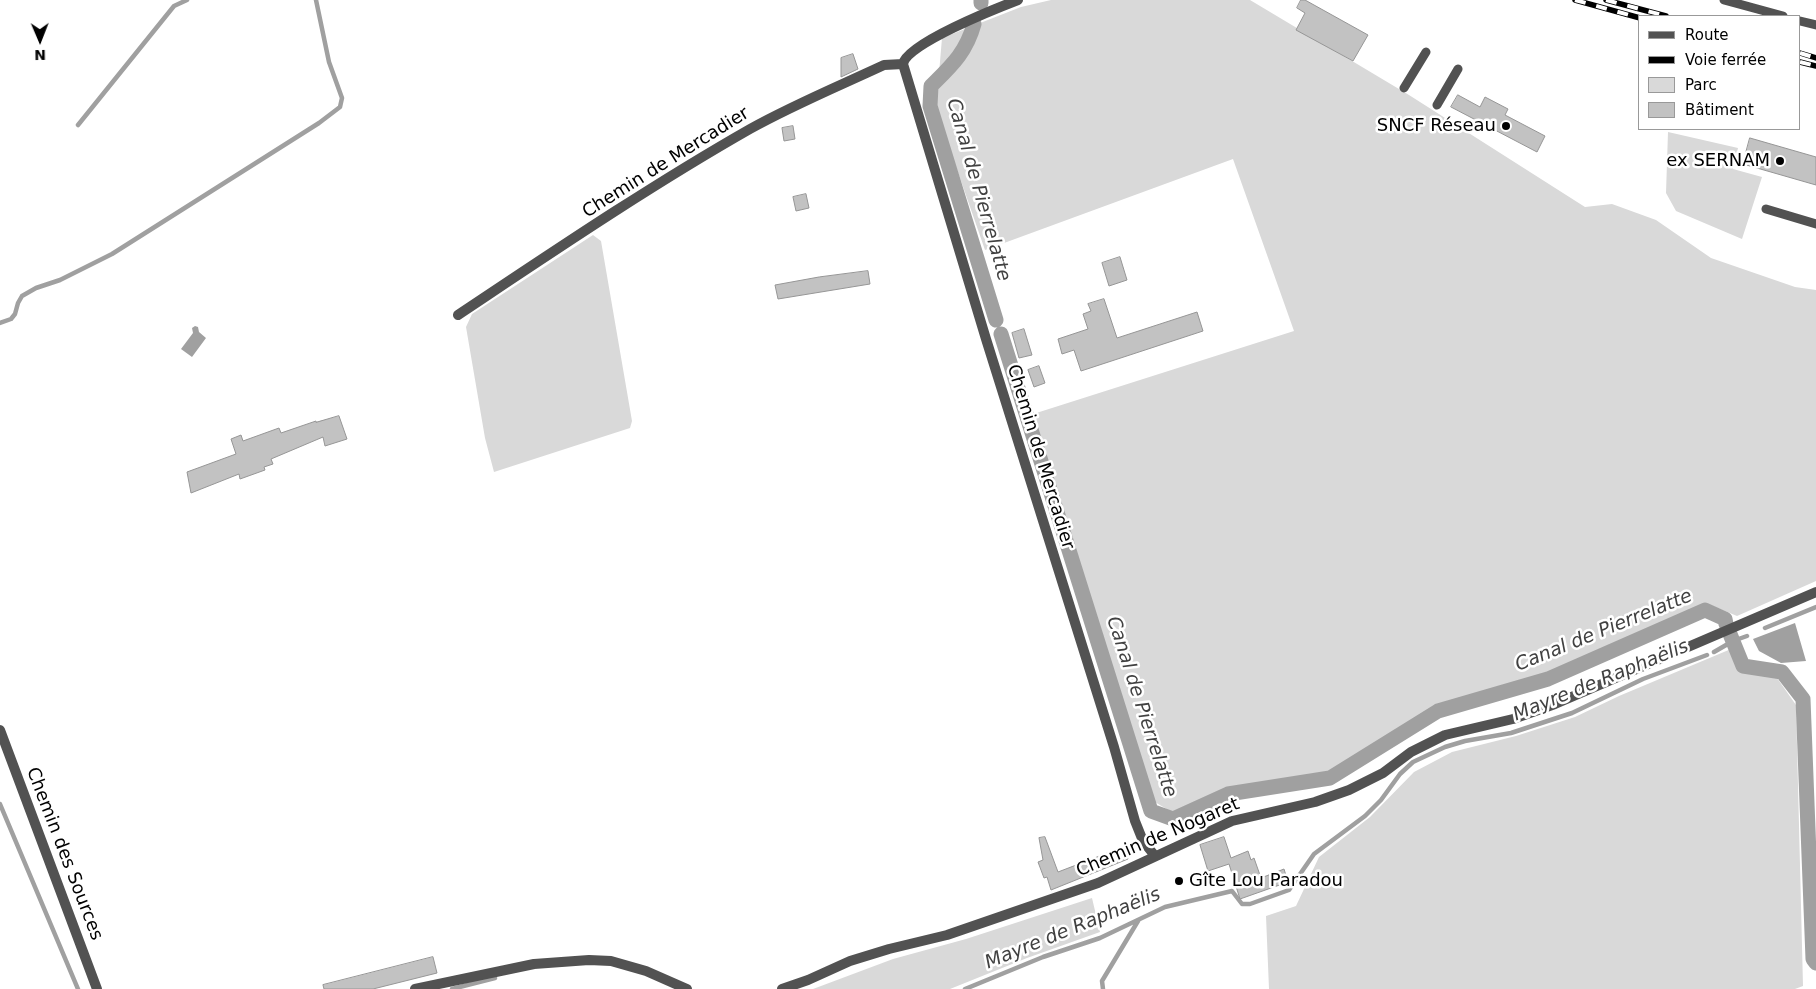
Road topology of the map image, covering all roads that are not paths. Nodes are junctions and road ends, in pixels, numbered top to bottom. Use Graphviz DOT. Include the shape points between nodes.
graph roads {
  1 [pos="1018,0"];
  2 [pos="1724,0"];
  3 [pos="1779,15"];
  4 [pos="1801,21"];
  5 [pos="1816,25"];
  6 [pos="1426,52"];
  7 [pos="903,64"];
  8 [pos="1458,69"];
  9 [pos="1404,88"];
  10 [pos="1437,105"];
  11 [pos="1766,209"];
  12 [pos="1816,224"];
  13 [pos="458,315"];
  14 [pos="1816,592"];
  15 [pos="0,730"];
  16 [pos="1155,856"];
  17 [pos="98,989"];
  18 [pos="415,989"];
  19 [pos="687,989"];
  20 [pos="782,989"];
  1 -- 7 [label="street" via="932,38 911,52"];
  2 -- 3 [label="lane"];
  4 -- 5 [label="lane"];
  6 -- 9 [label="lane"];
  7 -- 13 [label="street, Chemin de Mercadier" via="884,65 749,130 647,191"];
  7 -- 16 [label="street, Chemin de Mercadier" via="1135,820 1143,841"];
  8 -- 10 [label="lane"];
  11 -- 12 [label="lane"];
  14 -- 16 [label="street, Chemin de Nogaret" via="1555,704 1513,720 1444,734 1411,752 1383,773 1349,790 1315,802 1232,821"];
  15 -- 17 [label="street, Chemin des Sources"];
  16 -- 20 [label="street, Chemin de Nogaret" via="1079,889 948,935 850,961"];
  18 -- 19 [label="street" via="534,964 589,960 611,961 646,971"];
}
